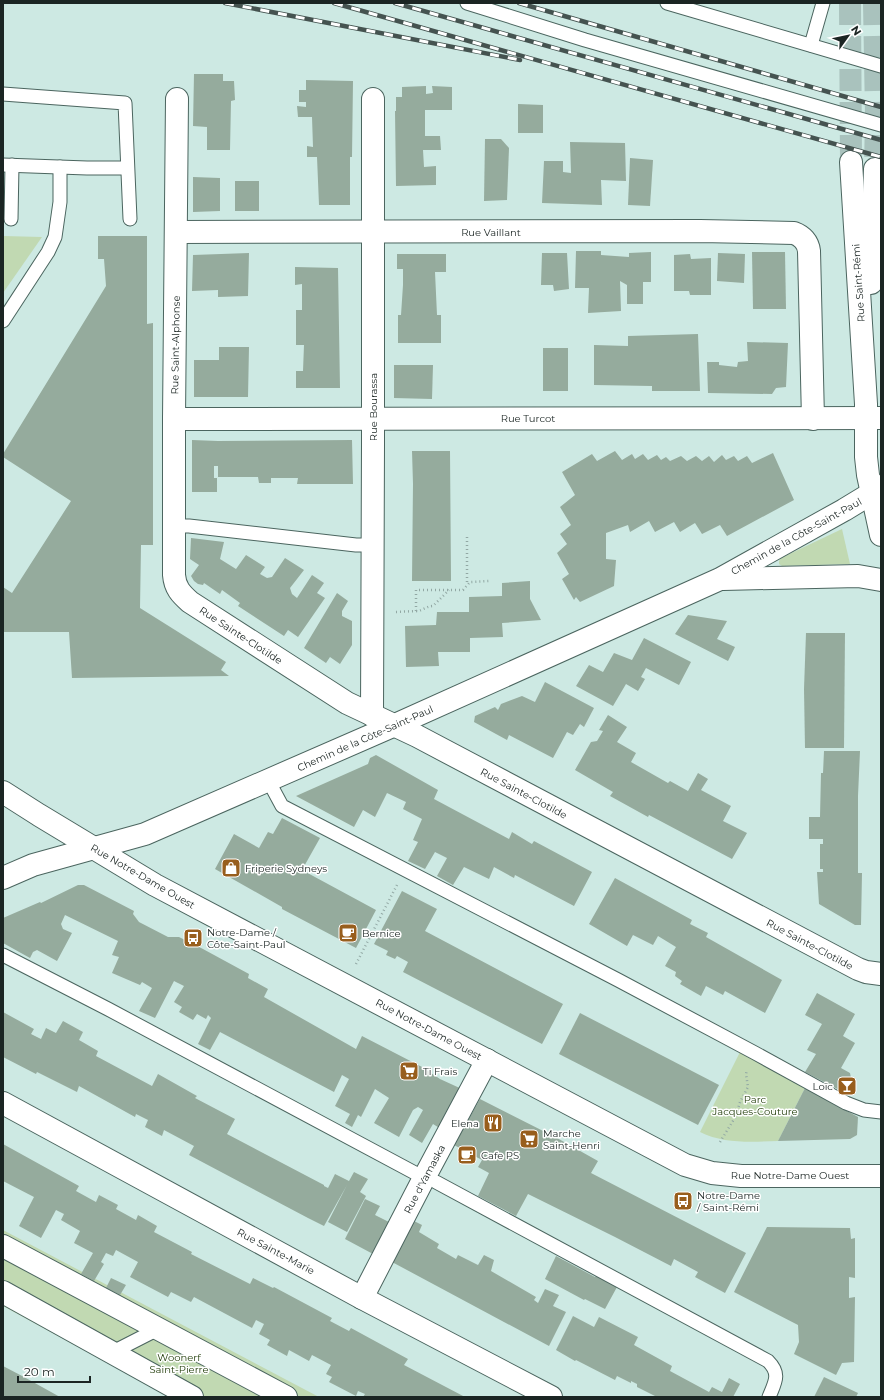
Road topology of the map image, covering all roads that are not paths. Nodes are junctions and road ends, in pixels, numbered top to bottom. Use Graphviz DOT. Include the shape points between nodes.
graph roads {
  1 [pos="467,3"];
  2 [pos="667,3"];
  3 [pos="823,3"];
  4 [pos="811,45"];
  5 [pos="881,66"];
  6 [pos="3,94"];
  7 [pos="178,99"];
  8 [pos="373,99"];
  9 [pos="881,124"];
  10 [pos="851,162"];
  11 [pos="7,165"];
  12 [pos="60,167"];
  13 [pos="127,168"];
  14 [pos="875,169"];
  15 [pos="11,219"];
  16 [pos="130,219"];
  17 [pos="177,232"];
  18 [pos="374,232"];
  19 [pos="3,321"];
  20 [pos="871,413"];
  21 [pos="373,418"];
  22 [pos="174,419"];
  23 [pos="813,419"];
  24 [pos="876,490"];
  25 [pos="174,526"];
  26 [pos="881,534"];
  27 [pos="373,545"];
  28 [pos="720,579"];
  29 [pos="881,580"];
  30 [pos="178,591"];
  31 [pos="372,715"];
  32 [pos="395,726"];
  33 [pos="268,780"];
  34 [pos="3,792"];
  35 [pos="94,849"];
  36 [pos="3,878"];
  37 [pos="3,955"];
  38 [pos="881,974"];
  39 [pos="487,1060"];
  40 [pos="3,1103"];
  41 [pos="881,1112"];
  42 [pos="415,1173"];
  43 [pos="881,1176"];
  44 [pos="436,1182"];
  45 [pos="3,1246"];
  46 [pos="3,1292"];
  47 [pos="362,1298"];
  48 [pos="158,1329"];
  49 [pos="112,1353"];
  50 [pos="192,1397"];
  51 [pos="286,1397"];
  52 [pos="551,1397"];
  53 [pos="769,1397"];
  1 -- 9 [label="lane" via="585,40"];
  2 -- 4 [label="lane"];
  3 -- 4 [label="lane"];
  4 -- 5 [label="lane"];
  6 -- 13 [label="lane" via="125,103"];
  7 -- 17 [label="street, Rue Saint-Alphonse"];
  8 -- 18 [label="street, Rue Bourassa"];
  10 -- 20 [label="street, Rue Saint-Rémi"];
  11 -- 12 [label="lane"];
  11 -- 15 [label="lane"];
  12 -- 13 [label="lane"];
  12 -- 19 [label="lane" via="60,202 55,237"];
  13 -- 16 [label="lane"];
  14 -- 20 [label="street, Rue Saint-Rémi"];
  17 -- 18 [label="street, Rue Vaillant"];
  17 -- 22 [label="street, Rue Saint-Alphonse"];
  18 -- 21 [label="street, Rue Bourassa"];
  18 -- 23 [label="street, Rue Vaillant" via="700,231 798,234 804,239 809,251"];
  20 -- 23 [label="street, Rue Turcot"];
  20 -- 24 [label="street, Rue Saint-Rémi" via="866,457 868,474"];
  21 -- 22 [label="street, Rue Turcot"];
  21 -- 23 [label="street, Rue Turcot"];
  21 -- 27 [label="street, Rue Bourassa"];
  22 -- 25 [label="street, Rue Saint-Alphonse"];
  24 -- 26 [label="street, Rue Saint-Rémi"];
  24 -- 28 [label="street, Chemin de la Côte-Saint-Paul"];
  25 -- 27 [label="lane" via="356,546"];
  25 -- 30 [label="street, Rue Saint-Alphonse" via="174,581"];
  27 -- 31 [label="street, Rue Bourassa"];
  28 -- 29 [label="street, Chemin de la Côte-Saint-Paul" via="858,576"];
  28 -- 32 [label="street, Chemin de la Côte-Saint-Paul"];
  30 -- 31 [label="street, Rue Sainte-Clotilde" via="190,602 347,703"];
  31 -- 32 [label="street, Rue Sainte-Clotilde"];
  32 -- 33 [label="street, Chemin de la Côte-Saint-Paul"];
  32 -- 38 [label="street, Rue Sainte-Clotilde" via="858,969"];
  33 -- 35 [label="street, Chemin de la Côte-Saint-Paul" via="145,834"];
  33 -- 41 [label="lane" via="282,806 644,994 846,1103 864,1110"];
  34 -- 35 [label="street, Rue Notre-Dame Ouest"];
  35 -- 36 [label="street, Chemin de la Côte-Saint-Paul" via="33,865"];
  35 -- 39 [label="street, Rue Notre-Dame Ouest" via="162,888"];
  37 -- 42 [label="lane"];
  39 -- 43 [label="street, Rue Notre-Dame Ouest" via="672,1159 698,1169 741,1176"];
  39 -- 47 [label="street, Rue d'Yamaska"];
  40 -- 47 [label="street, Rue Sainte-Marie"];
  44 -- 53 [label="lane" via="768,1361 776,1370"];
  45 -- 48 [label="street"];
  46 -- 49 [label="street"];
  47 -- 52 [label="street, Rue Sainte-Marie"];
  48 -- 49 [label="lane"];
  48 -- 51 [label="street"];
  49 -- 50 [label="street"];
}
